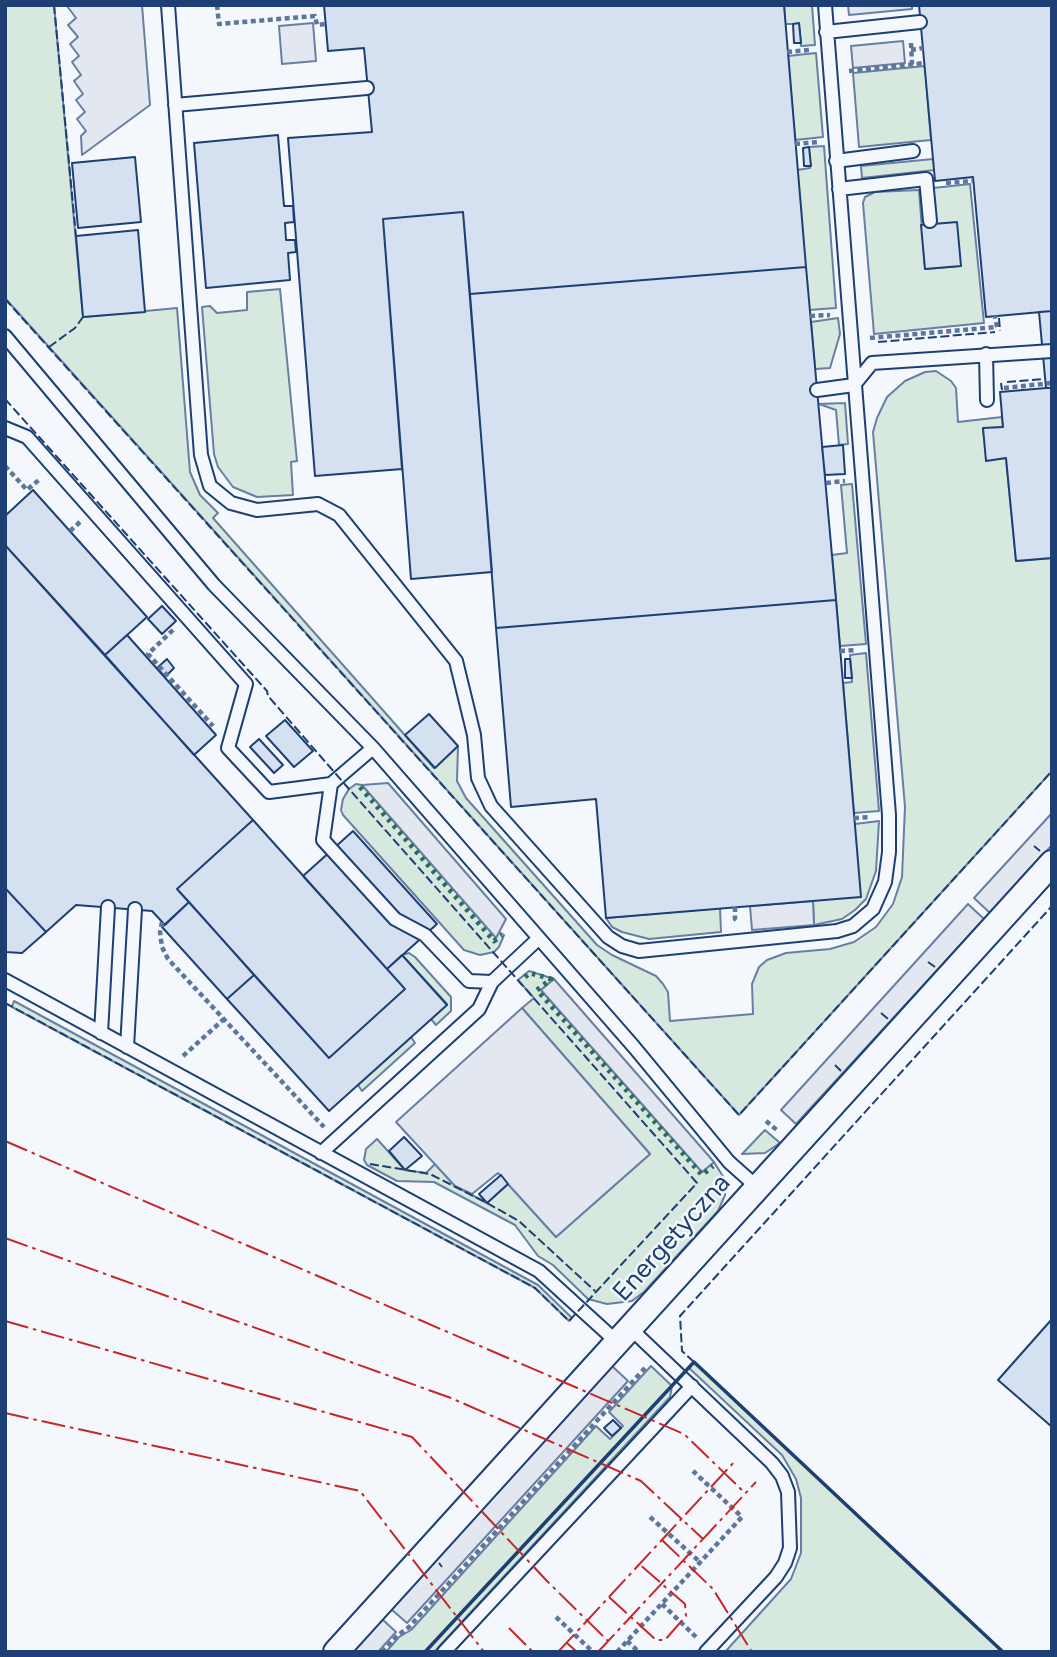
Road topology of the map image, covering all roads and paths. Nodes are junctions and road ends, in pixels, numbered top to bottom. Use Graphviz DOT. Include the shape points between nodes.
graph roads {
  1 [pos="168,5"];
  2 [pos="217,5"];
  3 [pos="825,5"];
  4 [pos="920,22"];
  5 [pos="326,24"];
  6 [pos="826,32"];
  7 [pos="923,48"];
  8 [pos="911,50"];
  9 [pos="925,63"];
  10 [pos="847,71"];
  11 [pos="367,88"];
  12 [pos="175,105"];
  13 [pos="913,151"];
  14 [pos="836,160"];
  15 [pos="973,181"];
  16 [pos="927,185"];
  17 [pos="839,189"];
  18 [pos="930,222"];
  19 [pos="995,316"];
  20 [pos="5,336"];
  21 [pos="869,338"];
  22 [pos="1052,351"];
  23 [pos="986,354"];
  24 [pos="1052,383"];
  25 [pos="854,385"];
  26 [pos="1004,388"];
  27 [pos="817,390"];
  28 [pos="987,400"];
  29 [pos="5,428"];
  30 [pos="5,466"];
  31 [pos="53,467"];
  32 [pos="187,618"];
  33 [pos="229,744"];
  34 [pos="373,748"];
  35 [pos="331,784"];
  36 [pos="1052,863"];
  37 [pos="108,907"];
  38 [pos="135,909"];
  39 [pos="162,922"];
  40 [pos="538,939"];
  41 [pos="5,980"];
  42 [pos="492,982"];
  43 [pos="224,1019"];
  44 [pos="101,1032"];
  45 [pos="127,1046"];
  46 [pos="168,1069"];
  47 [pos="334,1122"];
  48 [pos="321,1153"];
  49 [pos="757,1187"];
  50 [pos="624,1335"];
  51 [pos="658,1354"];
  52 [pos="692,1387"];
  53 [pos="693,1471"];
  54 [pos="650,1517"];
  55 [pos="700,1562"];
  56 [pos="662,1604"];
  57 [pos="556,1616"];
  58 [pos="627,1641"];
  59 [pos="708,1650"];
  60 [pos="336,1652"];
  61 [pos="382,1652"];
  62 [pos="444,1652"];
  63 [pos="593,1652"];
  64 [pos="617,1652"];
  65 [pos="639,1652"];
  1 -- 12 [label="lane"];
  2 -- 5 [label="path" via="219,24 316,16 317,24"];
  3 -- 6 [label="lane"];
  4 -- 6 [label="lane"];
  6 -- 14 [label="lane"];
  7 -- 8 [label="path"];
  9 -- 10 [label="path"];
  11 -- 12 [label="lane"];
  12 -- 25 [label="lane" via="201,455 210,486 231,503 257,510 318,504 339,515 456,661 474,735 478,778 491,806 608,937 622,946 639,951 837,931 864,918 881,895 888,867 889,815"];
  13 -- 14 [label="lane"];
  14 -- 17 [label="lane"];
  15 -- 16 [label="path"];
  16 -- 17 [label="lane" via="926,179"];
  16 -- 18 [label="lane"];
  17 -- 25 [label="lane"];
  19 -- 21 [label="path" via="997,327"];
  20 -- 34 [label="lane" via="214,585"];
  22 -- 23 [label="lane"];
  23 -- 25 [label="lane" via="872,363"];
  23 -- 28 [label="lane"];
  24 -- 26 [label="path"];
  25 -- 27 [label="lane"];
  29 -- 31 [label="lane" via="27,438"];
  30 -- 31 [label="path" via="27,490"];
  31 -- 32 [label="lane"];
  32 -- 33 [label="lane" via="246,684"];
  32 -- 33 [label="path" via="148,654"];
  33 -- 35 [label="lane" via="269,792"];
  34 -- 35 [label="lane"];
  34 -- 40 [label="lane"];
  35 -- 42 [label="lane" via="323,840 395,919 425,934 469,981"];
  36 -- 49 [label="street, Energetyczna"];
  37 -- 44 [label="lane"];
  38 -- 45 [label="lane"];
  39 -- 43 [label="path" via="162,947 168,959"];
  40 -- 42 [label="lane"];
  40 -- 49 [label="lane" via="729,1162"];
  41 -- 44 [label="lane"];
  42 -- 48 [label="lane" via="479,1009"];
  43 -- 46 [label="path"];
  43 -- 47 [label="path" via="325,1128"];
  44 -- 45 [label="lane"];
  45 -- 46 [label="lane"];
  46 -- 48 [label="lane"];
  48 -- 50 [label="lane" via="539,1271"];
  49 -- 50 [label="street, Energetyczna"];
  50 -- 51 [label="lane"];
  50 -- 60 [label="street, Energetyczna"];
  51 -- 52 [label="lane"];
  51 -- 61 [label="path"];
  52 -- 59 [label="lane" via="772,1463 789,1492 790,1548 785,1563"];
  52 -- 62 [label="lane"];
  53 -- 55 [label="path" via="742,1517"];
  54 -- 55 [label="path"];
  55 -- 56 [label="path"];
  56 -- 58 [label="path"];
  56 -- 59 [label="path"];
  57 -- 63 [label="path"];
  58 -- 64 [label="path"];
  58 -- 65 [label="path"];
}
